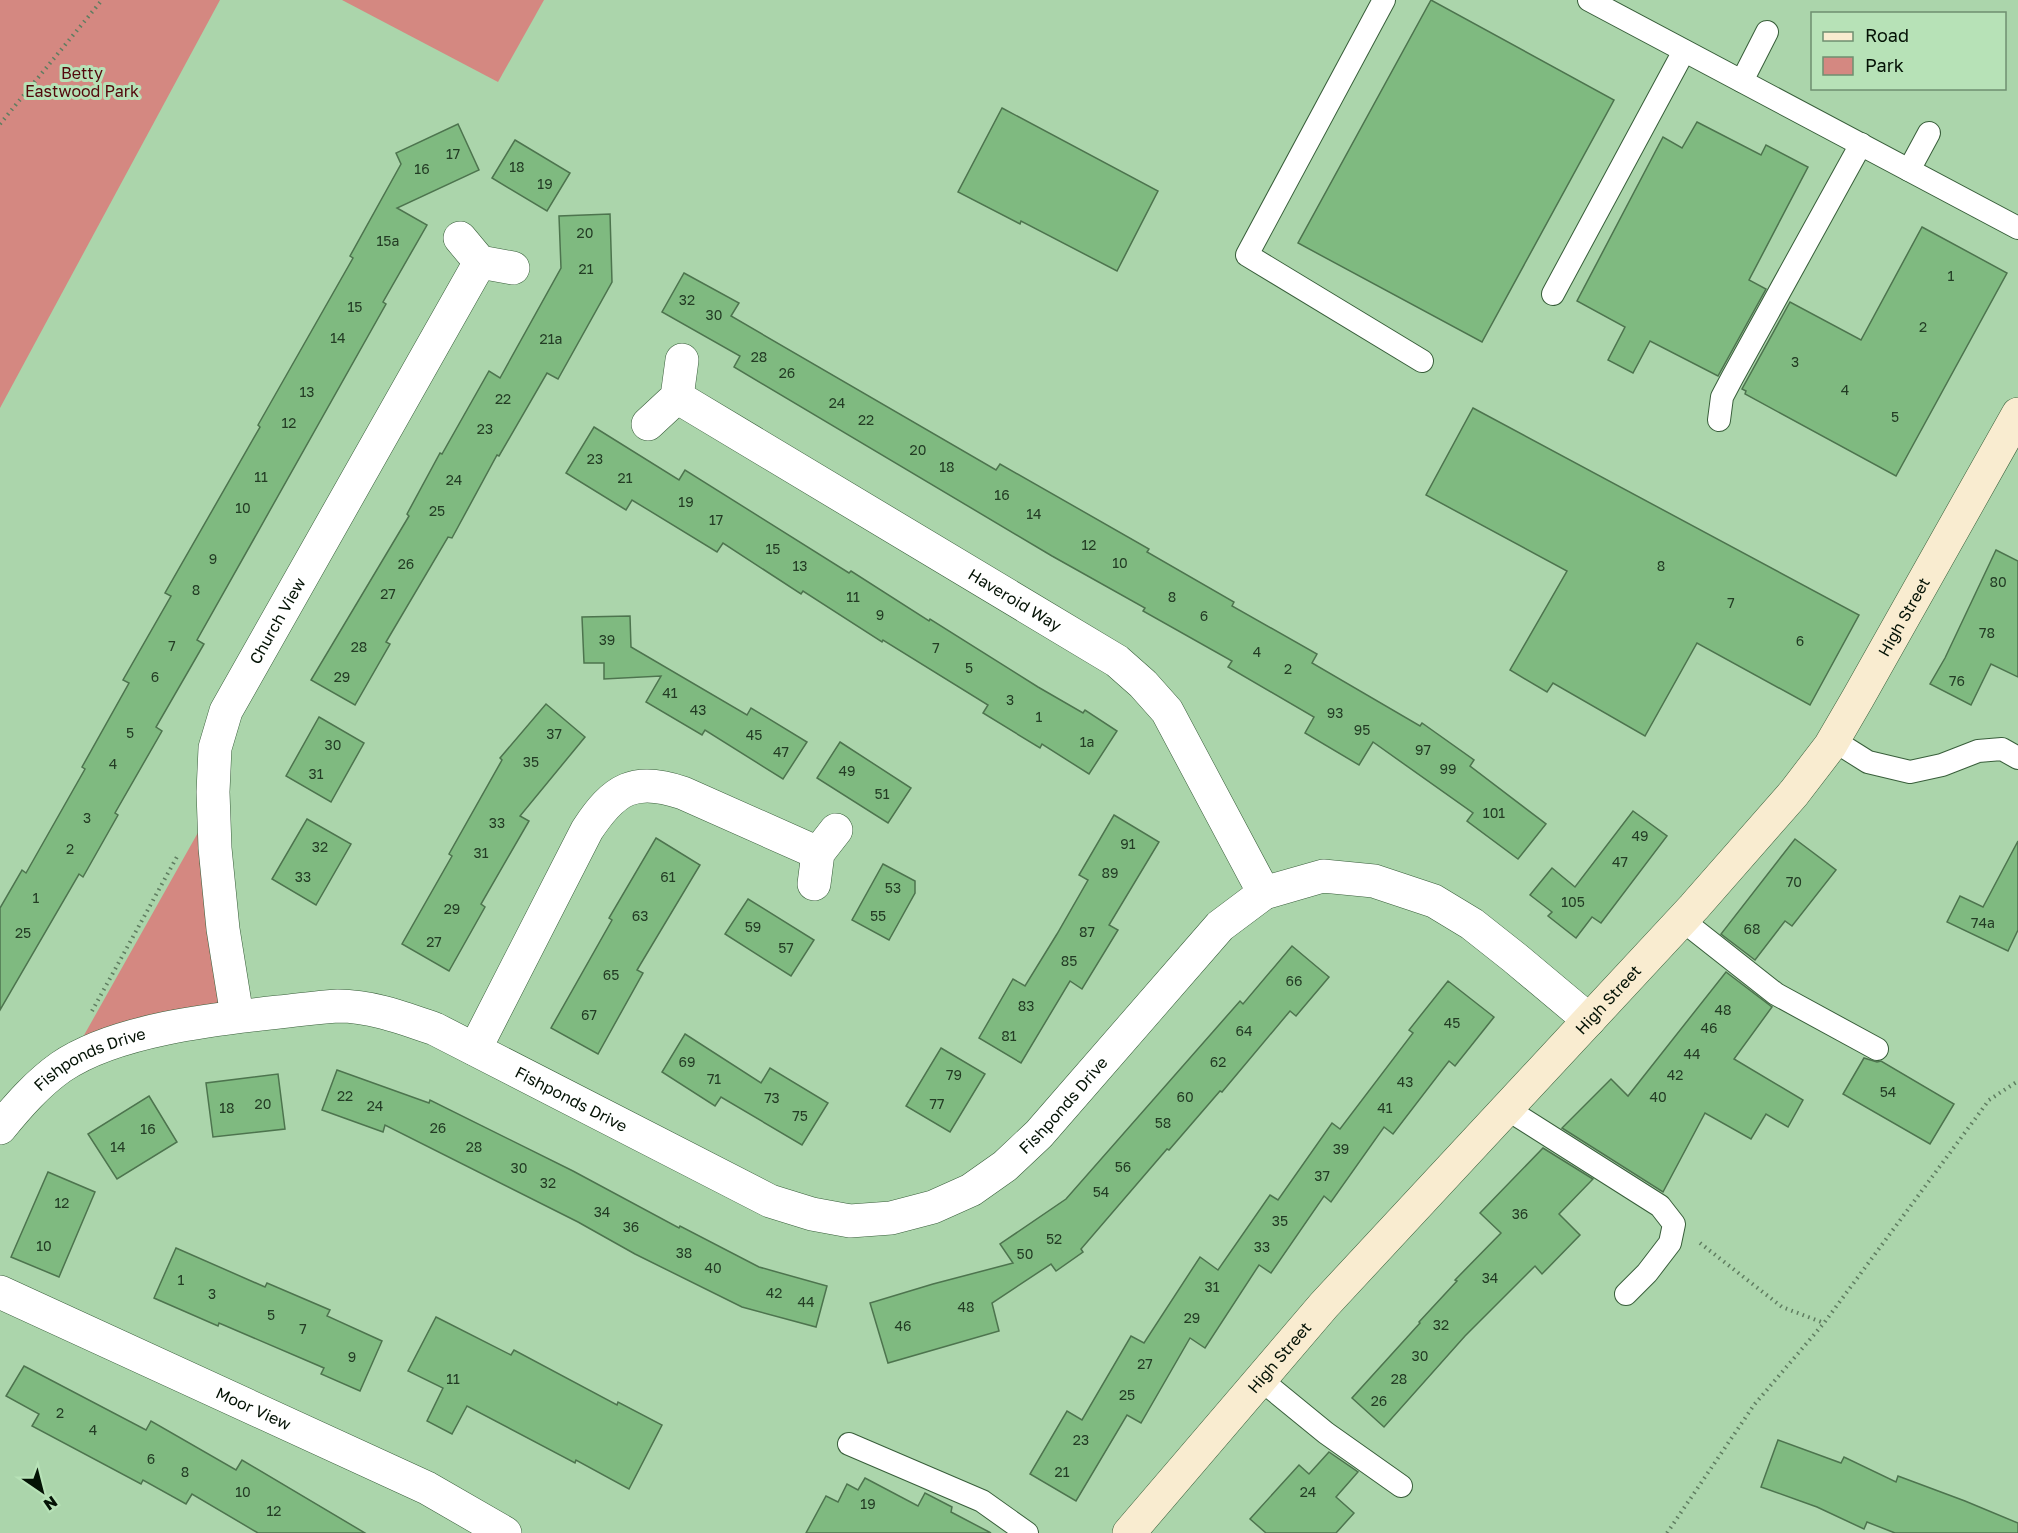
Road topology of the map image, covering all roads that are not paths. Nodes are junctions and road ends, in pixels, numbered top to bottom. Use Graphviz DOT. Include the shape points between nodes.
graph roads {
  1 [pos="1384,0"];
  2 [pos="1589,0"];
  3 [pos="1767,32"];
  4 [pos="1684,51"];
  5 [pos="1742,81"];
  6 [pos="1929,133"];
  7 [pos="1860,144"];
  8 [pos="1909,170"];
  9 [pos="2018,228"];
  10 [pos="513,268"];
  11 [pos="1553,294"];
  12 [pos="682,360"];
  13 [pos="1422,361"];
  14 [pos="677,398"];
  15 [pos="2018,414"];
  16 [pos="1719,420"];
  17 [pos="648,424"];
  18 [pos="1833,740"];
  19 [pos="2018,758"];
  20 [pos="823,856"];
  21 [pos="1264,893"];
  22 [pos="1682,920"];
  23 [pos="237,1016"];
  24 [pos="1589,1020"];
  25 [pos="475,1049"];
  26 [pos="1876,1049"];
  27 [pos="1507,1109"];
  28 [pos="0,1128"];
  29 [pos="0,1292"];
  30 [pos="1626,1294"];
  31 [pos="1260,1379"];
  32 [pos="849,1444"];
  33 [pos="1401,1486"];
  34 [pos="505,1533"];
  35 [pos="1027,1533"];
  36 [pos="1129,1533"];
  1 -- 13 [label="lane" via="1247,255"];
  2 -- 4 [label="lane"];
  3 -- 5 [label="lane"];
  4 -- 5 [label="lane"];
  4 -- 11 [label="lane"];
  5 -- 7 [label="lane"];
  6 -- 8 [label="lane"];
  7 -- 8 [label="lane"];
  7 -- 16 [label="lane" via="1722,397"];
  8 -- 9 [label="lane"];
  10 -- 23 [label="street, Church View" via="470,250 226,711 215,748 215,848"];
  12 -- 14 [label="street"];
  14 -- 17 [label="street"];
  14 -- 21 [label="street, Haveroid Way" via="1117,661 1167,711"];
  15 -- 18 [label="street, High Street"];
  18 -- 19 [label="lane" via="1868,762 1910,772 1978,751 2001,749"];
  18 -- 22 [label="street, High Street" via="1794,793"];
  20 -- 25 [label="street" via="664,786 640,786 619,792 587,830"];
  21 -- 24 [label="street, Fishponds Drive" via="1323,876 1374,881 1434,901 1515,957"];
  21 -- 25 [label="street, Fishponds Drive" via="1220,926 1039,1134 1005,1166 961,1195 891,1218 850,1221 770,1201"];
  22 -- 24 [label="street, High Street"];
  22 -- 26 [label="lane" via="1776,994"];
  23 -- 25 [label="street, Fishponds Drive" via="339,1006 384,1011 435,1029"];
  23 -- 28 [label="street, Fishponds Drive" via="111,1042 61,1067 26,1097"];
  24 -- 27 [label="street, High Street"];
  27 -- 30 [label="lane" via="1660,1206 1674,1224 1670,1243"];
  27 -- 31 [label="street, High Street"];
  29 -- 34 [label="street, Moor View" via="427,1488"];
  31 -- 33 [label="lane" via="1326,1434"];
  31 -- 36 [label="street, High Street"];
  32 -- 35 [label="lane" via="982,1501"];
}
